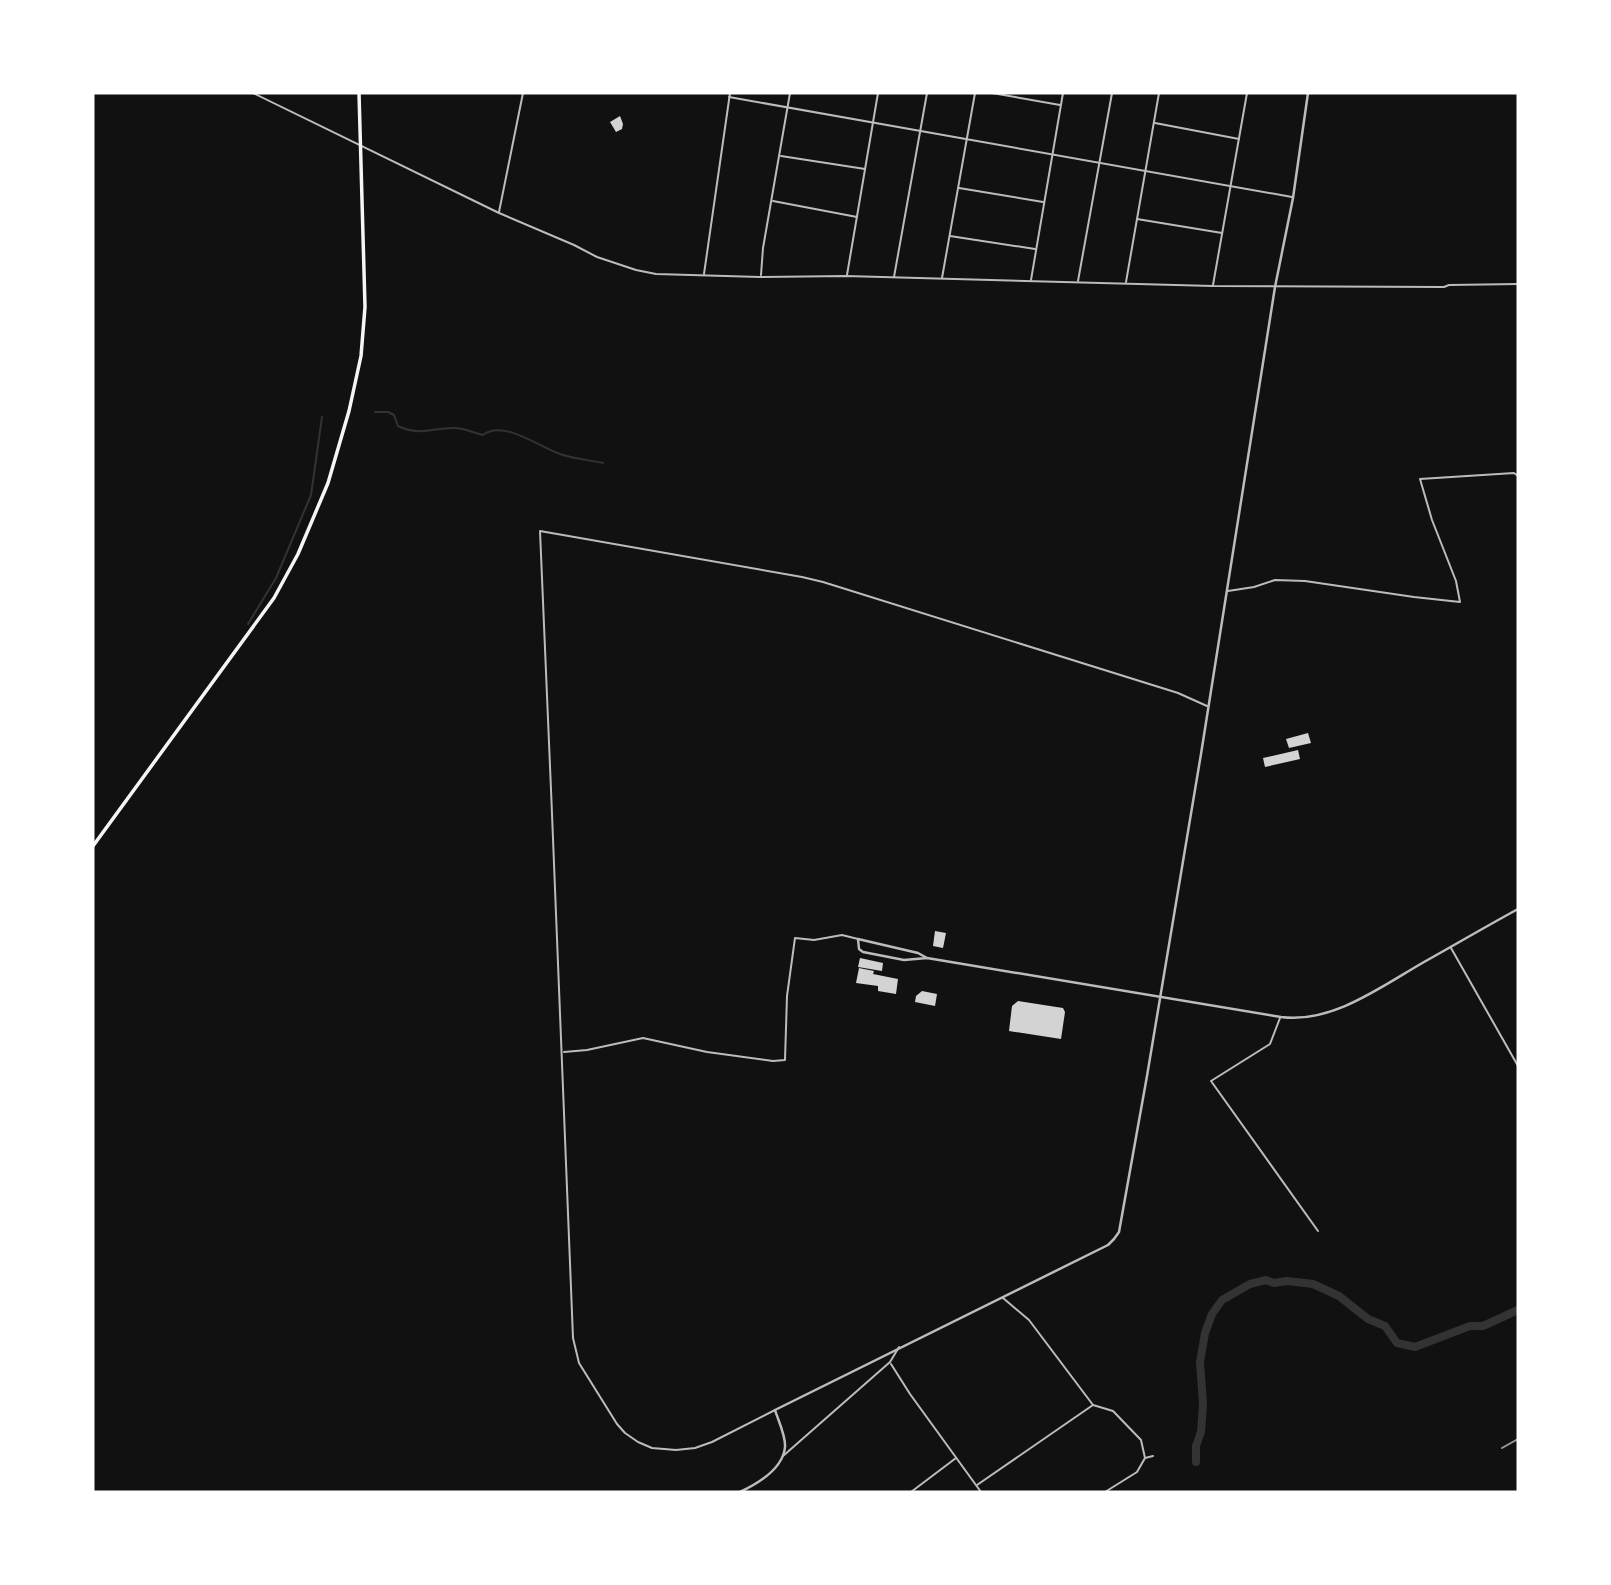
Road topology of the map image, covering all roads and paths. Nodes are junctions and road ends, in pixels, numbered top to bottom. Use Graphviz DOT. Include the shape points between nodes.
graph roads {
  1 [pos="253,93"];
  2 [pos="359,93"];
  3 [pos="523,93"];
  4 [pos="730,93"];
  5 [pos="789,93"];
  6 [pos="878,93"];
  7 [pos="927,93"];
  8 [pos="975,93"];
  9 [pos="992,93"];
  10 [pos="1063,93"];
  11 [pos="1112,93"];
  12 [pos="1159,93"];
  13 [pos="1247,93"];
  14 [pos="1308,93"];
  15 [pos="730,97"];
  16 [pos="1061,105"];
  17 [pos="787,107"];
  18 [pos="1154,123"];
  19 [pos="873,124"];
  20 [pos="920,131"];
  21 [pos="1239,139"];
  22 [pos="967,140"];
  23 [pos="360,146"];
  24 [pos="1052,155"];
  25 [pos="780,156"];
  26 [pos="1099,163"];
  27 [pos="866,169"];
  28 [pos="1146,172"];
  29 [pos="1230,187"];
  30 [pos="958,188"];
  31 [pos="1293,198"];
  32 [pos="772,200"];
  33 [pos="1043,202"];
  34 [pos="499,213"];
  35 [pos="858,217"];
  36 [pos="1136,219"];
  37 [pos="1223,233"];
  38 [pos="950,236"];
  39 [pos="1036,249"];
  40 [pos="704,275"];
  41 [pos="846,276"];
  42 [pos="760,277"];
  43 [pos="894,277"];
  44 [pos="942,278"];
  45 [pos="1031,281"];
  46 [pos="1078,283"];
  47 [pos="1126,283"];
  48 [pos="1518,284"];
  49 [pos="1213,286"];
  50 [pos="1275,287"];
  51 [pos="1518,476"];
  52 [pos="1226,591"];
  53 [pos="1208,706"];
  54 [pos="93,846"];
  55 [pos="1518,909"];
  56 [pos="858,939"];
  57 [pos="1450,947"];
  58 [pos="927,958"];
  59 [pos="1161,997"];
  60 [pos="1281,1017"];
  61 [pos="563,1052"];
  62 [pos="1518,1066"];
  63 [pos="1318,1231"];
  64 [pos="1002,1297"];
  65 [pos="899,1347"];
  66 [pos="890,1362"];
  67 [pos="1093,1405"];
  68 [pos="775,1410"];
  69 [pos="1153,1456"];
  70 [pos="957,1458"];
  71 [pos="1145,1458"];
  72 [pos="780,1459"];
  73 [pos="976,1486"];
  74 [pos="740,1492"];
  75 [pos="911,1492"];
  76 [pos="981,1492"];
  77 [pos="1105,1492"];
  1 -- 23 [label="street"];
  2 -- 23 [label="highway"];
  3 -- 34 [label="street"];
  4 -- 15 [label="street"];
  5 -- 17 [label="street"];
  6 -- 19 [label="street"];
  7 -- 20 [label="street"];
  8 -- 22 [label="street"];
  9 -- 16 [label="street"];
  10 -- 16 [label="street"];
  11 -- 26 [label="street"];
  12 -- 18 [label="street"];
  13 -- 21 [label="street"];
  14 -- 31 [label="street"];
  15 -- 17 [label="street"];
  15 -- 40 [label="street"];
  16 -- 24 [label="street"];
  17 -- 19 [label="street"];
  17 -- 25 [label="street"];
  18 -- 21 [label="street"];
  18 -- 28 [label="street"];
  19 -- 20 [label="street"];
  19 -- 27 [label="street"];
  20 -- 22 [label="street"];
  20 -- 43 [label="street"];
  21 -- 29 [label="street"];
  22 -- 24 [label="street"];
  22 -- 30 [label="street"];
  23 -- 34 [label="street"];
  23 -- 54 [label="highway" via="365,307 361,356 328,482 274,598"];
  24 -- 26 [label="street"];
  24 -- 33 [label="street"];
  25 -- 27 [label="street"];
  25 -- 32 [label="street"];
  26 -- 28 [label="street"];
  26 -- 46 [label="street"];
  27 -- 35 [label="street"];
  28 -- 29 [label="street"];
  28 -- 36 [label="street"];
  29 -- 31 [label="street"];
  29 -- 37 [label="street"];
  30 -- 33 [label="street"];
  30 -- 38 [label="street"];
  31 -- 50 [label="street"];
  32 -- 35 [label="street"];
  32 -- 42 [label="street"];
  33 -- 39 [label="street"];
  34 -- 40 [label="street" via="636,270"];
  35 -- 41 [label="street"];
  36 -- 37 [label="street"];
  36 -- 47 [label="street"];
  37 -- 49 [label="street"];
  38 -- 39 [label="street"];
  38 -- 44 [label="street"];
  39 -- 45 [label="street"];
  40 -- 42 [label="street"];
  41 -- 42 [label="street"];
  41 -- 43 [label="street"];
  43 -- 44 [label="street"];
  44 -- 45 [label="street"];
  45 -- 46 [label="street"];
  46 -- 47 [label="street"];
  47 -- 49 [label="street"];
  48 -- 50 [label="street"];
  49 -- 50 [label="street"];
  50 -- 52 [label="street"];
  51 -- 52 [label="street" via="1420,479 1460,602 1305,581 1275,580"];
  52 -- 53 [label="street"];
  53 -- 59 [label="street"];
  53 -- 61 [label="street" via="822,582 540,531"];
  55 -- 57 [label="street"];
  56 -- 58 [label="street"];
  56 -- 58 [label="street" via="863,952 904,960"];
  56 -- 61 [label="street" via="842,935 795,938 785,1060 707,1052 643,1038"];
  57 -- 60 [label="street" via="1348,1004 1315,1016"];
  57 -- 62 [label="street"];
  58 -- 59 [label="street"];
  59 -- 60 [label="street"];
  59 -- 64 [label="street" via="1119,1232 1108,1245"];
  60 -- 63 [label="street" via="1270,1044 1211,1081"];
  61 -- 68 [label="street" via="573,1338 579,1363 617,1424 638,1443 652,1448 695,1448"];
  64 -- 65 [label="street"];
  64 -- 67 [label="street" via="1029,1320"];
  65 -- 66 [label="street"];
  65 -- 68 [label="street"];
  66 -- 70 [label="street"];
  66 -- 72 [label="street"];
  67 -- 71 [label="street" via="1113,1411 1142,1440"];
  67 -- 73 [label="street"];
  68 -- 72 [label="street" via="785,1444"];
  69 -- 71 [label="street"];
  70 -- 73 [label="street"];
  70 -- 75 [label="street"];
  71 -- 77 [label="street" via="1137,1472"];
  72 -- 74 [label="street" via="758,1483"];
  73 -- 76 [label="street"];
}
